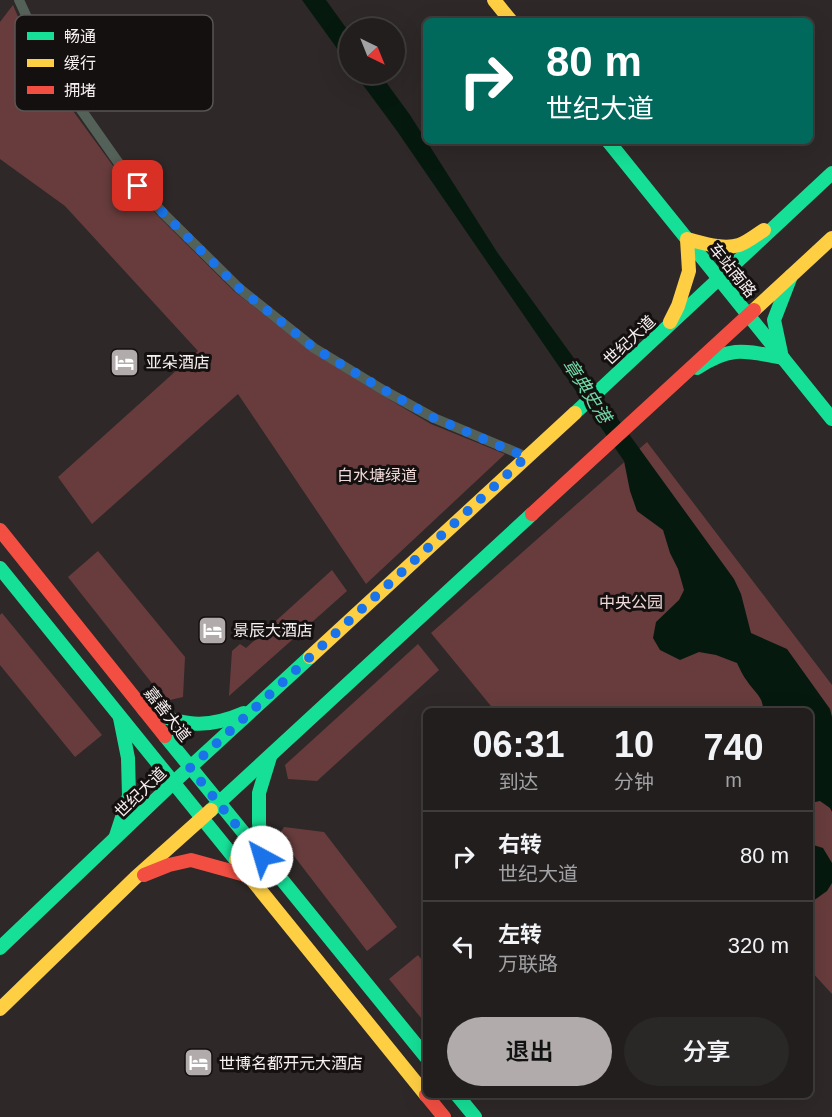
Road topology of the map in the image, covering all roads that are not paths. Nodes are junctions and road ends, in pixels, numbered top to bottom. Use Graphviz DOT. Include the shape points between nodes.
graph roads {
  1 [pos="19,0"];
  2 [pos="494,0"];
  3 [pos="26,15"];
  4 [pos="509,18"];
  5 [pos="84,111"];
  6 [pos="610,144"];
  7 [pos="832,173"];
  8 [pos="792,211"];
  9 [pos="832,237"];
  10 [pos="687,240"];
  11 [pos="791,275"];
  12 [pos="719,279"];
  13 [pos="748,315"];
  14 [pos="669,325"];
  15 [pos="783,358"];
  16 [pos="673,384"];
  17 [pos="832,419"];
  18 [pos="526,457"];
  19 [pos="0,530"];
  20 [pos="0,568"];
  21 [pos="143,710"];
  22 [pos="253,710"];
  23 [pos="119,714"];
  24 [pos="270,756"];
  25 [pos="190,768"];
  26 [pos="174,782"];
  27 [pos="219,803"];
  28 [pos="202,817"];
  29 [pos="115,838"];
  30 [pos="262,857"];
  31 [pos="249,876"];
  32 [pos="135,878"];
  33 [pos="0,948"];
  34 [pos="0,1009"];
  35 [pos="423,1053"];
  36 [pos="423,1091"];
  37 [pos="428,1098"];
  38 [pos="459,1098"];
  39 [pos="444,1117"];
  40 [pos="475,1117"];
  1 -- 3 [label="street"];
  2 -- 4 [label="main road"];
  5 -- 18 [label="street" via="125,172 165,215 240,289 314,348 434,418"];
  6 -- 10 [label="main road, 车站南路"];
  7 -- 8 [label="main road, 世纪大道"];
  8 -- 10 [label="main road" via="738,245 714,246"];
  8 -- 12 [label="main road, 世纪大道"];
  9 -- 11 [label="main road"];
  10 -- 12 [label="main road, 车站南路"];
  10 -- 14 [label="main road" via="689,271"];
  11 -- 13 [label="main road"];
  11 -- 15 [label="main road" via="774,320"];
  12 -- 13 [label="main road, 车站南路"];
  12 -- 14 [label="main road, 世纪大道"];
  13 -- 15 [label="main road, 车站南路"];
  13 -- 16 [label="main road"];
  14 -- 18 [label="main road, 世纪大道"];
  15 -- 16 [label="main road" via="746,351 727,353"];
  15 -- 17 [label="main road, 车站南路"];
  16 -- 24 [label="main road"];
  18 -- 22 [label="main road, 世纪大道"];
  19 -- 21 [label="main road, 嘉善大道"];
  20 -- 23 [label="main road"];
  21 -- 22 [label="main road" via="198,725 218,723"];
  21 -- 25 [label="main road, 嘉善大道"];
  22 -- 25 [label="main road, 世纪大道"];
  23 -- 26 [label="main road"];
  23 -- 29 [label="main road" via="129,758 129,796"];
  24 -- 27 [label="main road"];
  24 -- 30 [label="main road" via="259,793"];
  25 -- 26 [label="main road, 世纪大道"];
  25 -- 27 [label="main road, 嘉善大道"];
  26 -- 28 [label="main road"];
  26 -- 29 [label="main road, 世纪大道"];
  27 -- 28 [label="main road"];
  27 -- 30 [label="main road, 嘉善大道"];
  28 -- 31 [label="main road"];
  28 -- 32 [label="main road"];
  29 -- 33 [label="main road, 世纪大道"];
  30 -- 35 [label="main road, 嘉善大道"];
  31 -- 32 [label="main road" via="190,860"];
  31 -- 36 [label="main road"];
  32 -- 34 [label="main road"];
  37 -- 39 [label="main road"];
  38 -- 40 [label="main road"];
}
